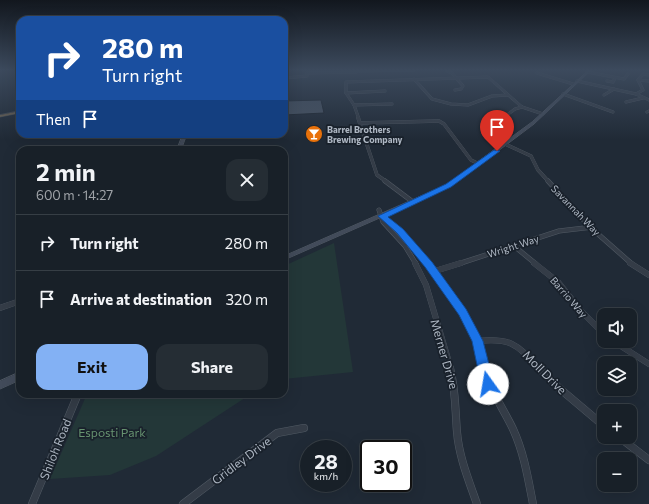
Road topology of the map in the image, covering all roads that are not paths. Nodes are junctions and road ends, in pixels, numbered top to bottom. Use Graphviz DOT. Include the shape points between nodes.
graph roads {
  1 [pos="346,93"];
  2 [pos="427,94"];
  3 [pos="563,94"];
  4 [pos="636,94"];
  5 [pos="508,95"];
  6 [pos="644,97"];
  7 [pos="649,99"];
  8 [pos="626,102"];
  9 [pos="392,104"];
  10 [pos="354,105"];
  11 [pos="522,107"];
  12 [pos="16,109"];
  13 [pos="613,112"];
  14 [pos="0,113"];
  15 [pos="16,113"];
  16 [pos="543,114"];
  17 [pos="507,115"];
  18 [pos="0,116"];
  19 [pos="360,123"];
  20 [pos="505,144"];
  21 [pos="480,164"];
  22 [pos="413,202"];
  23 [pos="380,210"];
  24 [pos="382,216"];
  25 [pos="593,227"];
  26 [pos="514,246"];
  27 [pos="288,256"];
  28 [pos="435,271"];
  29 [pos="649,275"];
  30 [pos="16,302"];
  31 [pos="0,308"];
  32 [pos="597,327"];
  33 [pos="477,341"];
  34 [pos="623,348"];
  35 [pos="649,364"];
  36 [pos="16,378"];
  37 [pos="0,385"];
  38 [pos="76,398"];
  39 [pos="597,420"];
  40 [pos="304,428"];
  41 [pos="628,444"];
  42 [pos="649,460"];
  43 [pos="32,504"];
  44 [pos="184,504"];
  45 [pos="477,504"];
  46 [pos="533,504"];
  1 -- 10 [label="street"];
  2 -- 5 [label="street" via="432,99 468,105 492,96"];
  3 -- 13 [label="street"];
  3 -- 16 [label="main road"];
  4 -- 6 [label="street"];
  5 -- 11 [label="street"];
  6 -- 7 [label="street"];
  6 -- 8 [label="street"];
  9 -- 10 [label="street"];
  10 -- 19 [label="street"];
  11 -- 16 [label="street"];
  11 -- 17 [label="street"];
  12 -- 14 [label="highway"];
  15 -- 18 [label="highway"];
  16 -- 20 [label="main road"];
  19 -- 21 [label="street" via="439,121 472,160"];
  19 -- 22 [label="street" via="377,174"];
  20 -- 21 [label="main road"];
  20 -- 25 [label="street, Savannah Way" via="531,156 538,170"];
  21 -- 22 [label="main road" via="448,186"];
  22 -- 24 [label="main road"];
  23 -- 24 [label="street, Merner Drive"];
  24 -- 27 [label="main road"];
  24 -- 28 [label="street" via="400,231"];
  24 -- 45 [label="street, Merner Drive" via="383,222 416,264 426,285 455,386 457,434 466,474"];
  25 -- 26 [label="street, Wright Way" via="560,231"];
  25 -- 29 [label="street, Savannah Way" via="624,260"];
  26 -- 28 [label="street, Wright Way"];
  26 -- 32 [label="street, Barrio Way" via="558,282"];
  28 -- 33 [label="street" via="462,312"];
  30 -- 31 [label="street"];
  33 -- 39 [label="street, Moll Drive" via="511,341 559,388"];
  33 -- 46 [label="street" via="488,384 519,444"];
  34 -- 35 [label="street"];
  36 -- 37 [label="main road"];
  38 -- 43 [label="street, Shiloh Road"];
  40 -- 44 [label="street, Gridley Drive" via="277,433"];
  41 -- 42 [label="street"];
}
